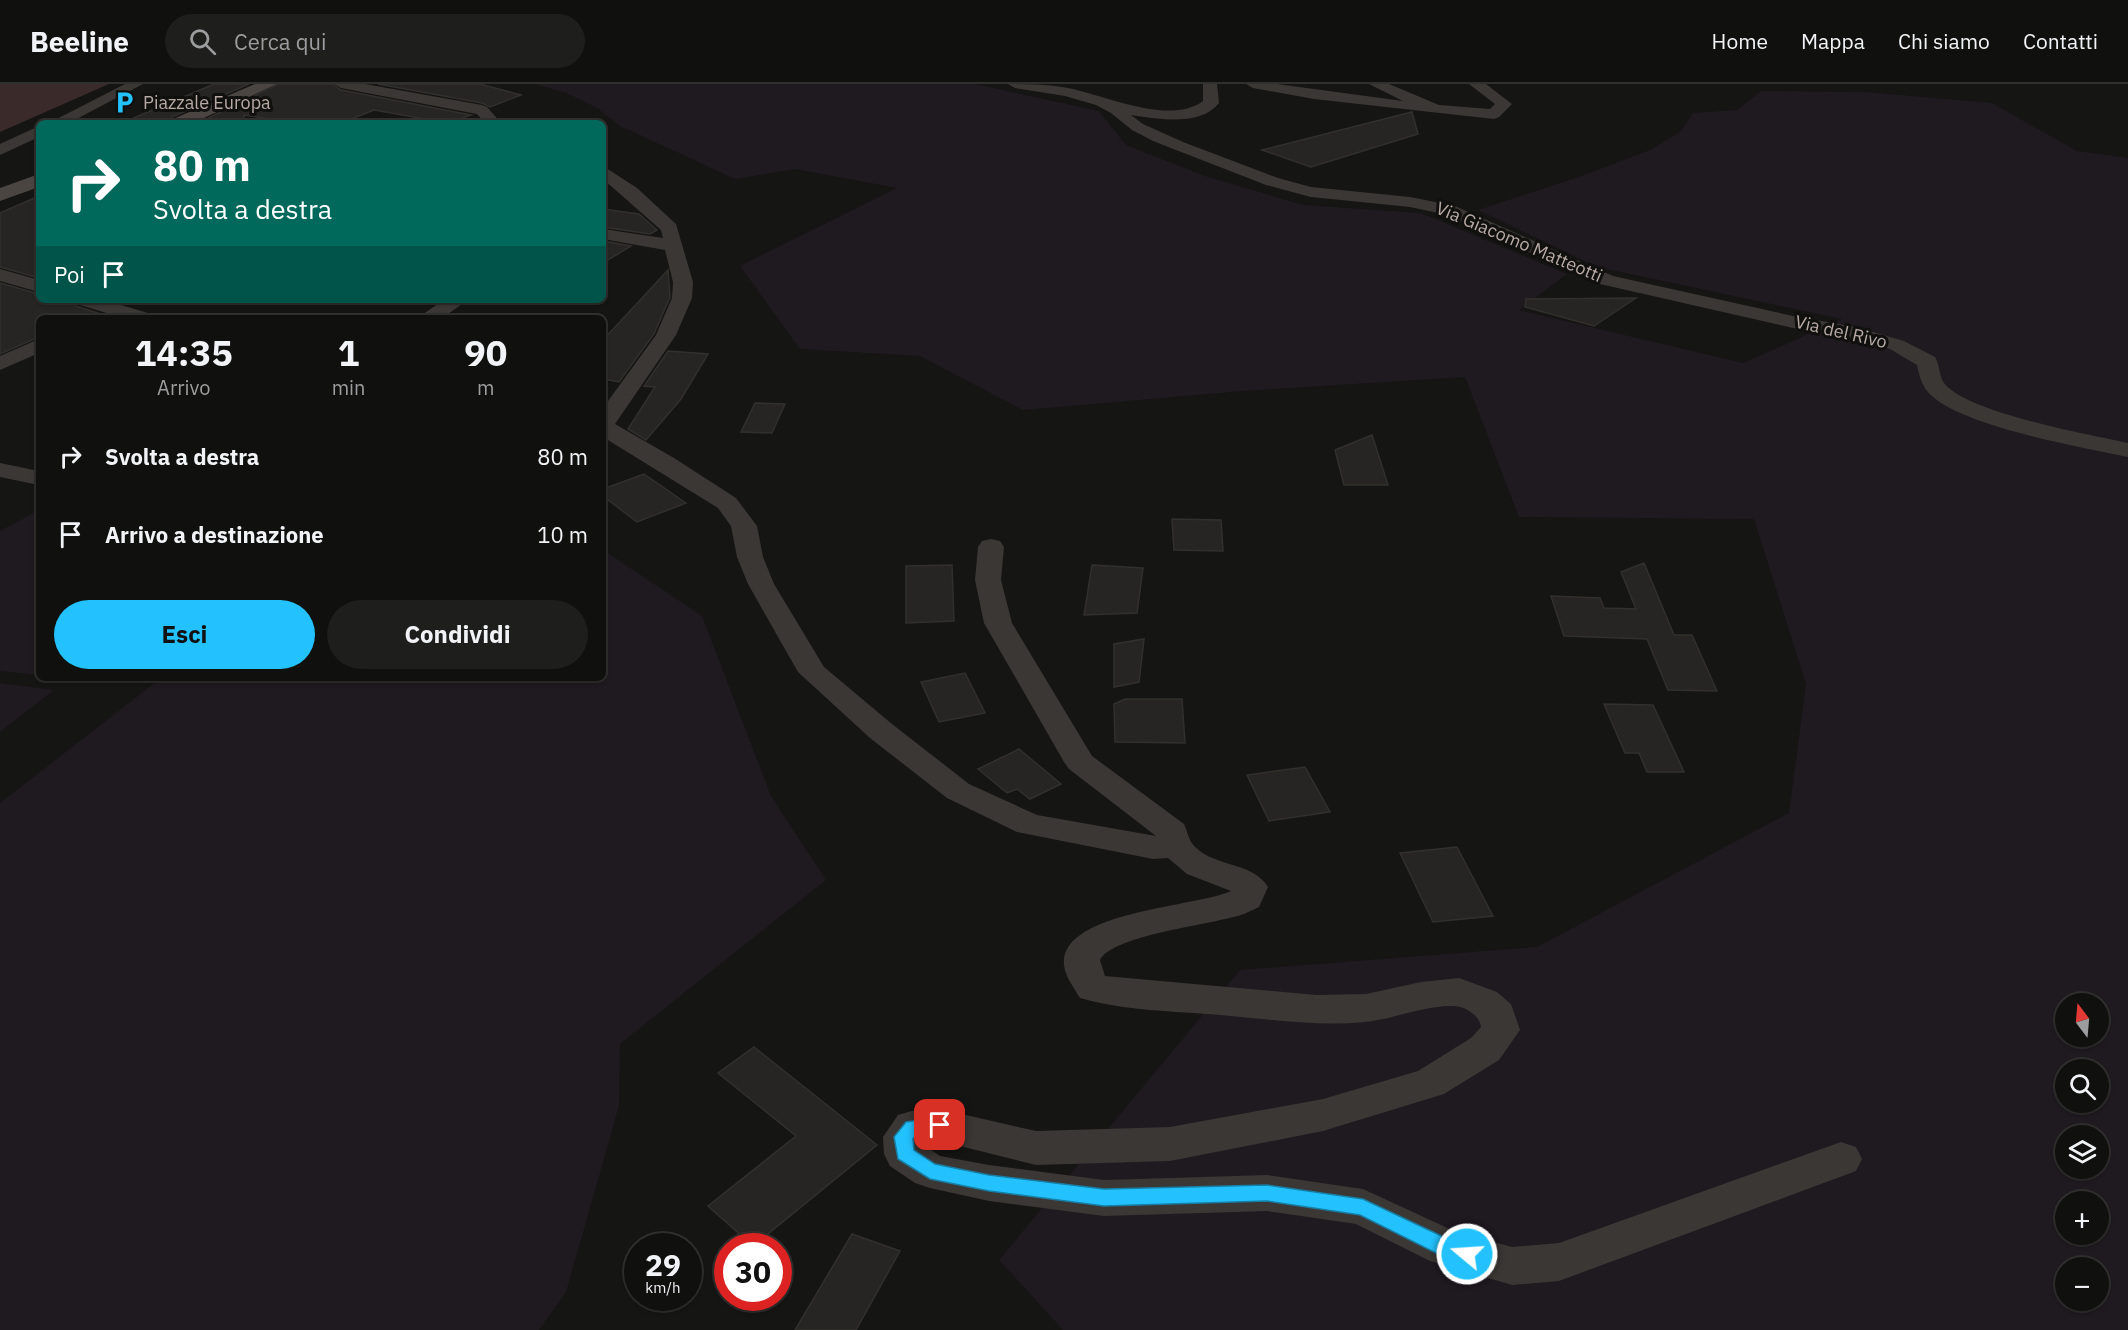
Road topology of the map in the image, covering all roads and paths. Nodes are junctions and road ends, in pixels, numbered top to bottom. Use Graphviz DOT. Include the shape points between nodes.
graph roads {
  1 [pos="136,84"];
  2 [pos="269,84"];
  3 [pos="341,84"];
  4 [pos="1015,84"];
  5 [pos="1210,84"];
  6 [pos="1252,84"];
  7 [pos="1376,84"];
  8 [pos="1476,84"];
  9 [pos="1036,86"];
  10 [pos="1114,107"];
  11 [pos="1436,109"];
  12 [pos="63,120"];
  13 [pos="187,120"];
  14 [pos="490,120"];
  15 [pos="36,132"];
  16 [pos="0,150"];
  17 [pos="606,173"];
  18 [pos="36,181"];
  19 [pos="0,195"];
  20 [pos="606,234"];
  21 [pos="672,244"];
  22 [pos="0,274"];
  23 [pos="36,285"];
  24 [pos="1701,301"];
  25 [pos="88,303"];
  26 [pos="128,303"];
  27 [pos="453,303"];
  28 [pos="105,314"];
  29 [pos="432,315"];
  30 [pos="36,346"];
  31 [pos="0,364"];
  32 [pos="606,421"];
  33 [pos="606,427"];
  34 [pos="2128,450"];
  35 [pos="0,470"];
  36 [pos="36,477"];
  37 [pos="991,547"];
  38 [pos="1175,846"];
  39 [pos="1841,1159"];
  1 -- 12 [label="street"];
  2 -- 13 [label="street"];
  3 -- 14 [label="street" via="482,110"];
  4 -- 9 [label="street, Via Giacomo Matteotti"];
  5 -- 10 [label="street" via="1211,103 1203,109 1175,114"];
  6 -- 11 [label="street" via="1325,97"];
  7 -- 11 [label="street"];
  8 -- 11 [label="street" via="1504,104 1494,114"];
  9 -- 10 [label="street, Via Giacomo Matteotti"];
  10 -- 24 [label="street, Via Giacomo Matteotti" via="1138,128 1292,187 1432,204 1607,280"];
  15 -- 16 [label="street"];
  17 -- 21 [label="street" via="670,228"];
  18 -- 19 [label="street"];
  20 -- 21 [label="street"];
  21 -- 32 [label="street" via="684,282 681,305 673,326"];
  22 -- 23 [label="street"];
  24 -- 34 [label="street, Via del Rivo" via="1849,331 1897,345 1927,362 1934,387 1953,401 2014,423"];
  25 -- 28 [label="street"];
  26 -- 28 [label="street"];
  27 -- 29 [label="street"];
  30 -- 31 [label="street"];
  33 -- 38 [label="street" via="727,503 744,526 761,584 813,672 958,791 1029,824 1153,848"];
  35 -- 36 [label="street"];
  37 -- 38 [label="street" via="988,580 998,623 1080,762 1172,832"];
  38 -- 39 [label="street" via="1199,866 1251,887 1247,898 1227,907 1107,935 1087,949 1082,962 1085,978 1093,988 1316,1008 1366,1008 1459,992 1484,1002 1498,1014 1501,1030 1485,1049 1430,1083 1323,1115 1170,1144 1036,1148 940,1125 922,1126 912,1127 903,1137 905,1154 930,1171 1104,1198 1267,1193 1363,1207 1445,1248 1512,1266 1559,1262"];
}
